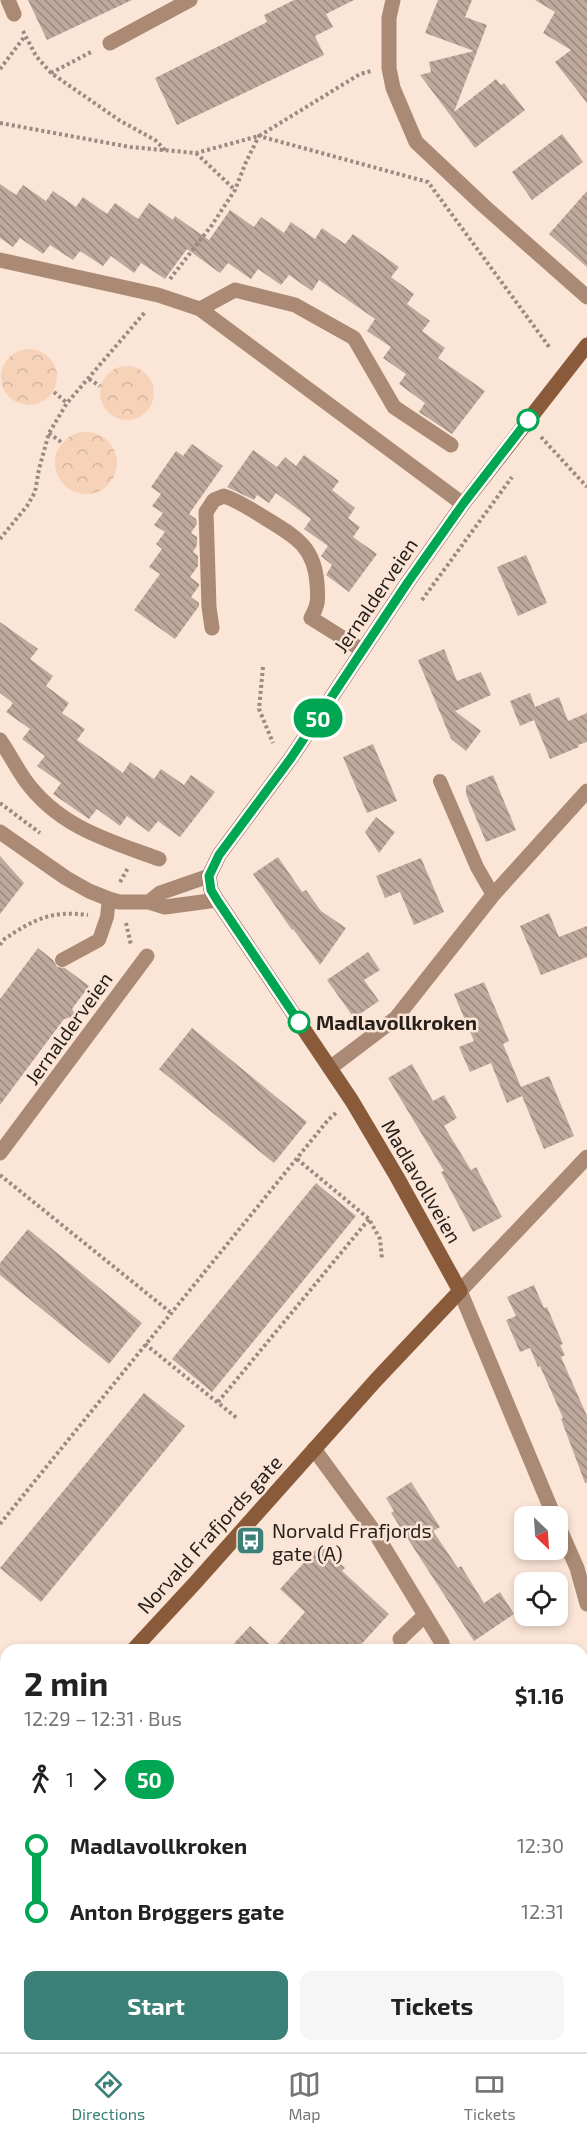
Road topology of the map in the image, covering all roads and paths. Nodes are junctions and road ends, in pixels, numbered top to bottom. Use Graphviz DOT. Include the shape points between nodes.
graph roads {
  1 [pos="190,0"];
  2 [pos="393,0"];
  3 [pos="11,7"];
  4 [pos="26,36"];
  5 [pos="110,43"];
  6 [pos="389,68"];
  7 [pos="0,69"];
  8 [pos="51,73"];
  9 [pos="0,123"];
  10 [pos="259,136"];
  11 [pos="166,152"];
  12 [pos="196,153"];
  13 [pos="235,190"];
  14 [pos="0,260"];
  15 [pos="158,295"];
  16 [pos="587,297"];
  17 [pos="200,309"];
  18 [pos="587,345"];
  19 [pos="550,348"];
  20 [pos="89,379"];
  21 [pos="100,386"];
  22 [pos="54,392"];
  23 [pos="67,403"];
  24 [pos="49,433"];
  25 [pos="541,437"];
  26 [pos="61,442"];
  27 [pos="451,445"];
  28 [pos="587,487"];
  29 [pos="463,504"];
  30 [pos="0,539"];
  31 [pos="212,628"];
  32 [pos="362,650"];
  33 [pos="263,667"];
  34 [pos="0,740"];
  35 [pos="273,743"];
  36 [pos="440,781"];
  37 [pos="587,791"];
  38 [pos="0,832"];
  39 [pos="159,859"];
  40 [pos="212,889"];
  41 [pos="493,895"];
  42 [pos="109,899"];
  43 [pos="149,902"];
  44 [pos="106,917"];
  45 [pos="0,945"];
  46 [pos="147,956"];
  47 [pos="62,960"];
  48 [pos="330,1068"];
  49 [pos="328,1120"];
  50 [pos="0,1153"];
  51 [pos="587,1157"];
  52 [pos="297,1160"];
  53 [pos="0,1175"];
  54 [pos="369,1219"];
  55 [pos="382,1259"];
  56 [pos="460,1291"];
  57 [pos="170,1312"];
  58 [pos="145,1344"];
  59 [pos="218,1402"];
  60 [pos="238,1419"];
  61 [pos="314,1449"];
  62 [pos="550,1506"];
  63 [pos="0,1523"];
  64 [pos="568,1541"];
  65 [pos="582,1564"];
  66 [pos="587,1604"];
  67 [pos="424,1616"];
  68 [pos="400,1639"];
  69 [pos="442,1643"];
  70 [pos="139,1644"];
  1 -- 5 [label="street"];
  2 -- 6 [label="street"];
  3 -- 4 [label="path"];
  4 -- 7 [label="path"];
  4 -- 8 [label="path" via="36,57"];
  5 -- 8 [label="path"];
  6 -- 10 [label="path" via="360,74"];
  6 -- 16 [label="street" via="393,88 416,142"];
  8 -- 11 [label="path" via="155,140"];
  9 -- 11 [label="path"];
  10 -- 12 [label="path"];
  10 -- 13 [label="path"];
  10 -- 19 [label="path" via="428,182"];
  11 -- 12 [label="path"];
  12 -- 13 [label="path"];
  13 -- 15 [label="path"];
  14 -- 15 [label="street"];
  15 -- 17 [label="street"];
  15 -- 20 [label="path"];
  17 -- 27 [label="street" via="235,290 295,305 354,338 394,407"];
  17 -- 29 [label="street"];
  18 -- 29 [label="street, Jernalderveien"];
  20 -- 21 [label="path"];
  20 -- 23 [label="path"];
  22 -- 23 [label="path"];
  23 -- 24 [label="path"];
  24 -- 26 [label="path"];
  24 -- 30 [label="path" via="35,492"];
  25 -- 28 [label="path"];
  29 -- 32 [label="street, Jernalderveien"];
  31 -- 32 [label="street" via="206,512 214,500 224,496 290,534 309,551 316,567 319,604 311,618"];
  32 -- 40 [label="street, Jernalderveien" via="291,758 219,855"];
  33 -- 35 [label="path" via="259,709"];
  34 -- 39 [label="street" via="38,796 68,822"];
  36 -- 41 [label="lane"];
  37 -- 41 [label="street"];
  38 -- 42 [label="street" via="66,878"];
  40 -- 43 [label="street" via="160,893"];
  40 -- 43 [label="street" via="165,907"];
  40 -- 48 [label="street, Madlavollveien"];
  41 -- 48 [label="street" via="396,1018"];
  42 -- 43 [label="street"];
  42 -- 44 [label="lane"];
  44 -- 45 [label="path" via="70,912 33,920"];
  44 -- 47 [label="lane" via="99,940"];
  46 -- 50 [label="street, Jernalderveien"];
  48 -- 56 [label="street, Madlavollveien" via="398,1177"];
  49 -- 52 [label="path"];
  51 -- 56 [label="street"];
  52 -- 54 [label="path"];
  52 -- 57 [label="path"];
  53 -- 57 [label="path"];
  54 -- 55 [label="path" via="380,1239"];
  54 -- 59 [label="path"];
  56 -- 61 [label="street, Norvald Frafjords gate"];
  56 -- 62 [label="street, Madlavollveien"];
  57 -- 58 [label="path"];
  58 -- 59 [label="path"];
  58 -- 63 [label="path"];
  59 -- 60 [label="path"];
  61 -- 67 [label="street" via="374,1531"];
  61 -- 70 [label="street, Norvald Frafjords gate"];
  64 -- 65 [label="street"];
  65 -- 66 [label="street"];
  67 -- 68 [label="street"];
  67 -- 69 [label="street"];
}
